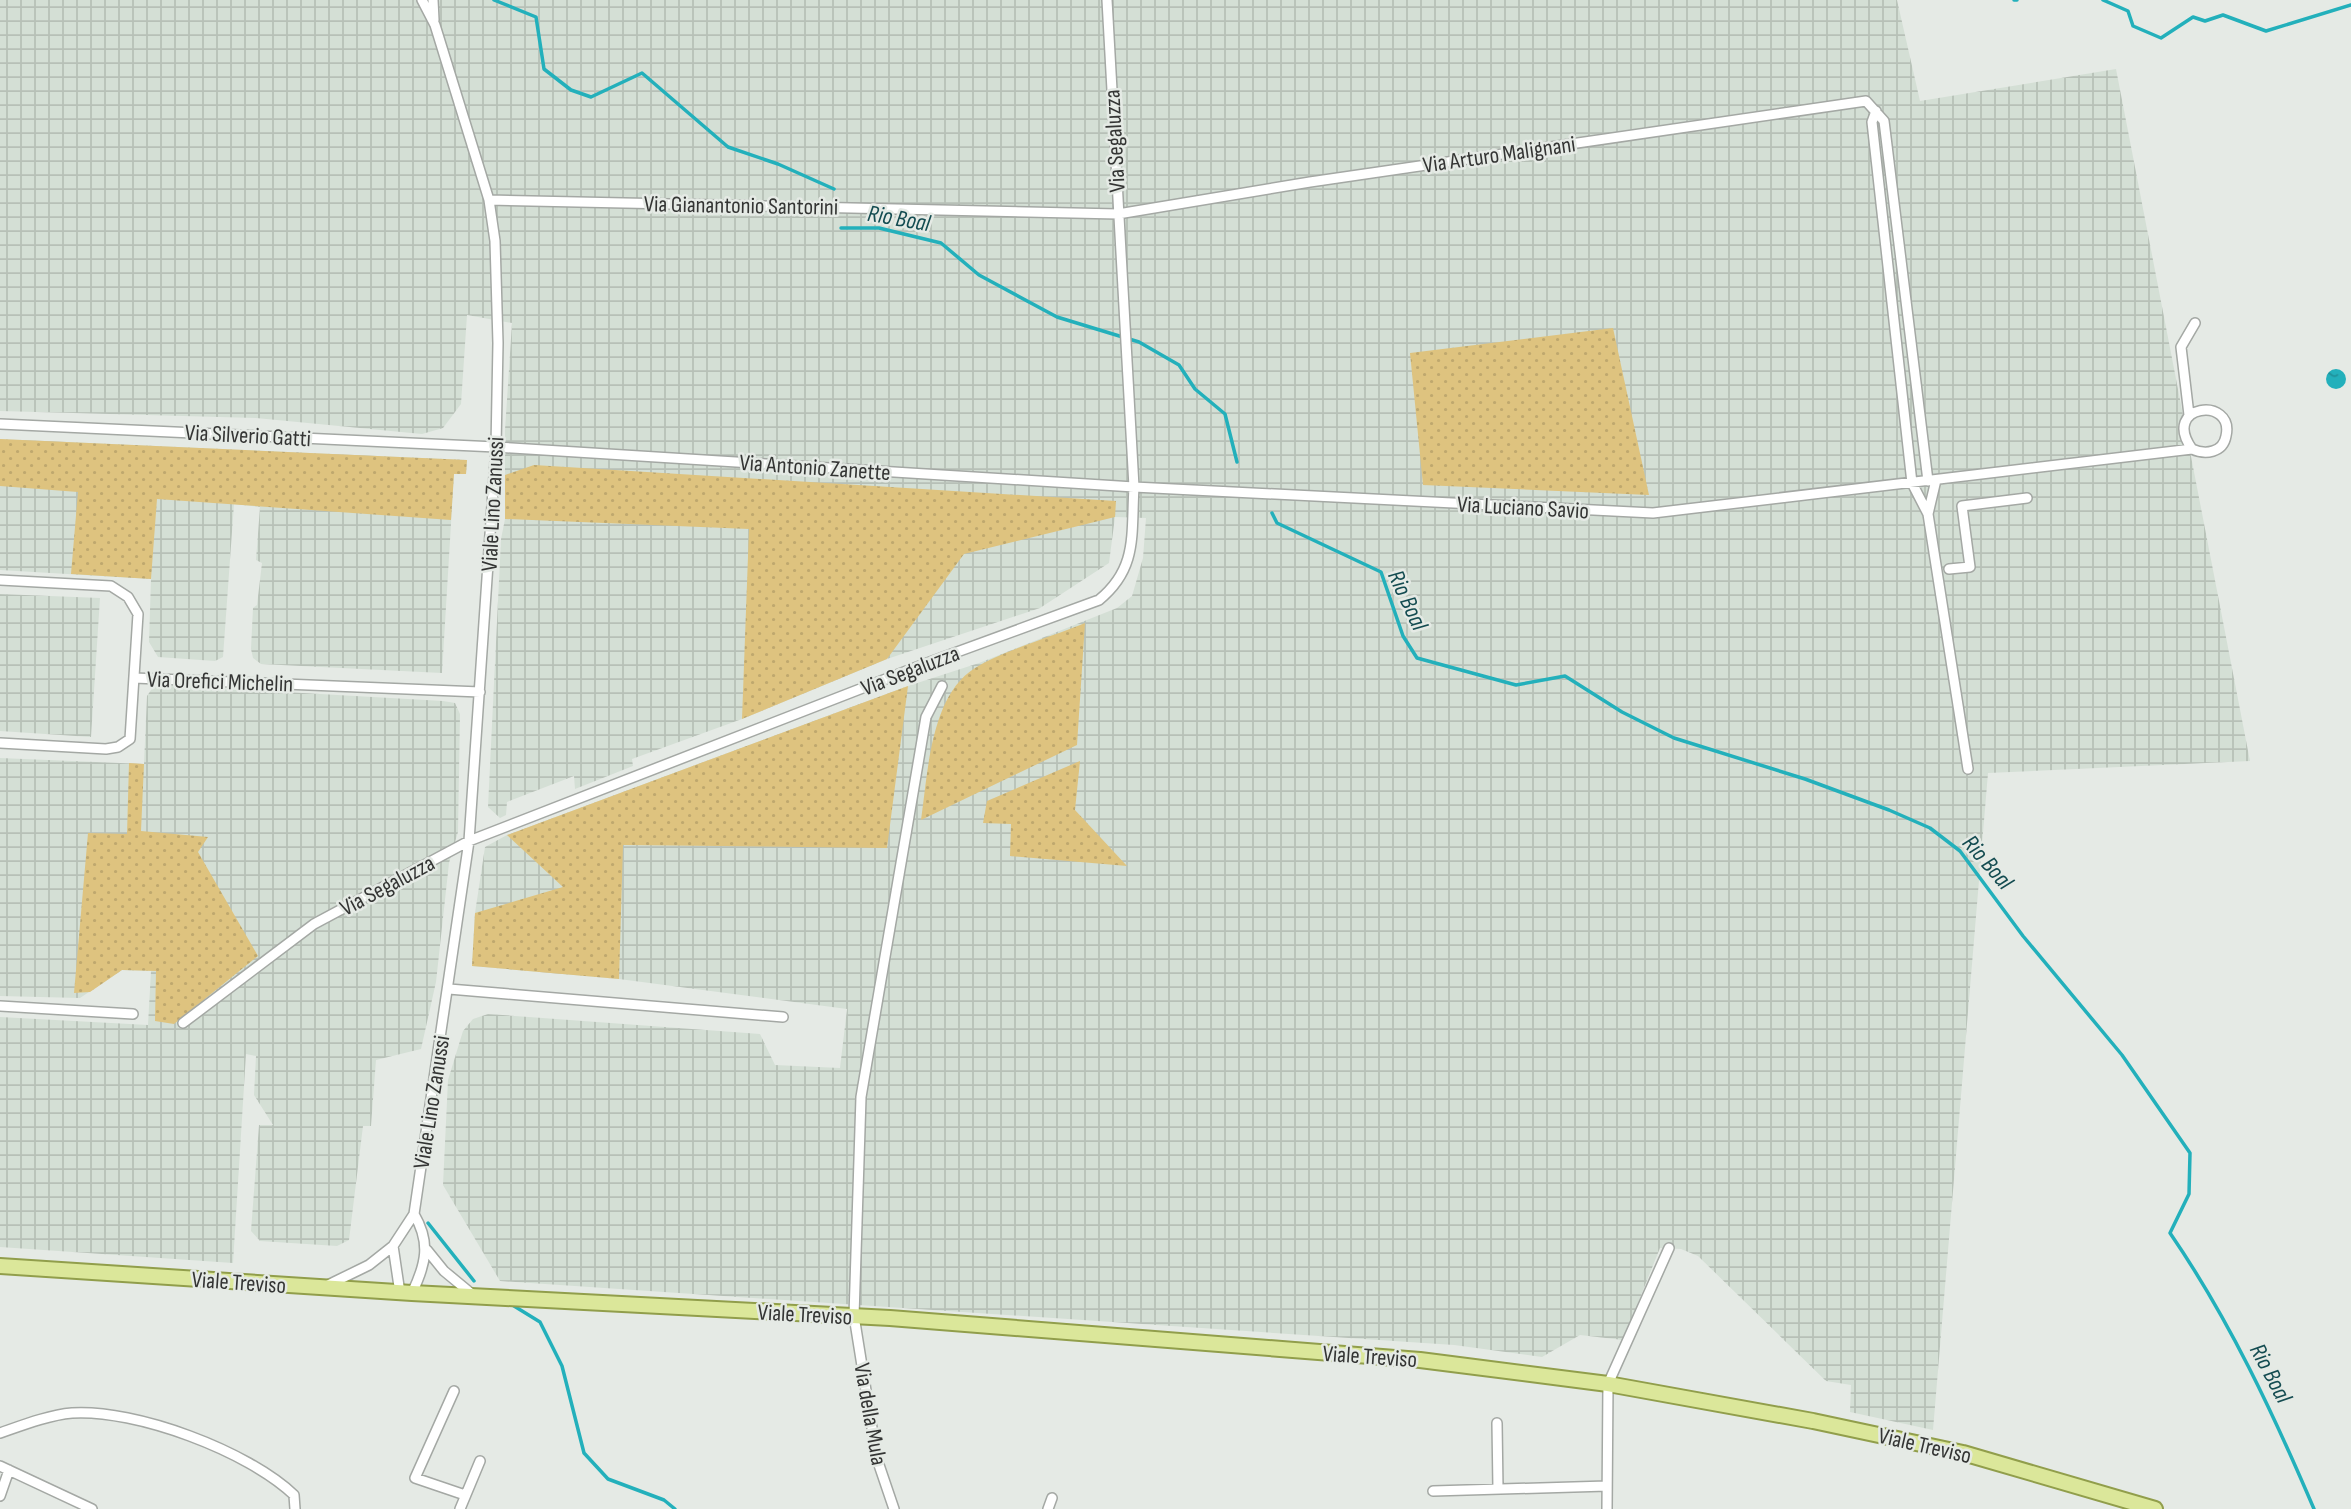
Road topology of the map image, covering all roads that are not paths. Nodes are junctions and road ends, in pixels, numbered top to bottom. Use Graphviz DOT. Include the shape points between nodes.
graph roads {
  1 [pos="422,0"];
  2 [pos="433,0"];
  3 [pos="1107,0"];
  4 [pos="435,25"];
  5 [pos="1876,111"];
  6 [pos="489,200"];
  7 [pos="1118,214"];
  8 [pos="2195,323"];
  9 [pos="2189,415"];
  10 [pos="0,424"];
  11 [pos="2184,438"];
  12 [pos="496,447"];
  13 [pos="2192,449"];
  14 [pos="2168,452"];
  15 [pos="1932,480"];
  16 [pos="1912,483"];
  17 [pos="1134,487"];
  18 [pos="2027,498"];
  19 [pos="1928,514"];
  20 [pos="1949,569"];
  21 [pos="0,580"];
  22 [pos="134,678"];
  23 [pos="942,686"];
  24 [pos="480,692"];
  25 [pos="0,743"];
  26 [pos="1968,769"];
  27 [pos="469,841"];
  28 [pos="449,989"];
  29 [pos="0,1006"];
  30 [pos="133,1014"];
  31 [pos="783,1017"];
  32 [pos="183,1023"];
  33 [pos="414,1214"];
  34 [pos="393,1246"];
  35 [pos="1669,1248"];
  36 [pos="427,1250"];
  37 [pos="0,1266"];
  38 [pos="324,1287"];
  39 [pos="406,1293"];
  40 [pos="475,1297"];
  41 [pos="854,1316"];
  42 [pos="1608,1384"];
  43 [pos="454,1391"];
  44 [pos="1497,1423"];
  45 [pos="0,1433"];
  46 [pos="480,1461"];
  47 [pos="5,1468"];
  48 [pos="1607,1486"];
  49 [pos="1498,1489"];
  50 [pos="1433,1491"];
  51 [pos="465,1495"];
  52 [pos="0,1496"];
  53 [pos="1052,1498"];
  54 [pos="92,1509"];
  55 [pos="295,1509"];
  56 [pos="460,1509"];
  57 [pos="894,1509"];
  58 [pos="1048,1509"];
  59 [pos="1607,1509"];
  60 [pos="2155,1509"];
  1 -- 4 [label="street, Viale Lino Zanussi"];
  2 -- 4 [label="street, Viale Lino Zanussi"];
  3 -- 7 [label="street, Via Segaluzza"];
  4 -- 6 [label="street, Viale Lino Zanussi"];
  5 -- 7 [label="street, Via Arturo Malignani" via="1866,101"];
  5 -- 15 [label="street" via="1884,121"];
  5 -- 16 [label="street" via="1871,122"];
  6 -- 7 [label="street, Via Gianantonio Santorini"];
  6 -- 12 [label="street, Viale Lino Zanussi" via="499,343"];
  7 -- 17 [label="street, Via Segaluzza"];
  8 -- 9 [label="street" via="2181,347"];
  9 -- 11 [label="street"];
  9 -- 13 [label="street, Via Luciano Savio" via="2211,410 2226,424 2227,435 2214,451"];
  10 -- 12 [label="street, Via Silverio Gatti"];
  11 -- 13 [label="street"];
  11 -- 14 [label="street"];
  12 -- 17 [label="street, Via Antonio Zanette"];
  12 -- 24 [label="street, Viale Lino Zanussi"];
  13 -- 14 [label="street, Via Luciano Savio"];
  14 -- 15 [label="street, Via Luciano Savio"];
  15 -- 16 [label="street, Via Luciano Savio"];
  15 -- 19 [label="street"];
  16 -- 17 [label="street, Via Luciano Savio" via="1653,513"];
  16 -- 19 [label="street"];
  17 -- 27 [label="street, Via Segaluzza" via="1130,560 1118,584 1098,600"];
  18 -- 20 [label="street" via="1962,506 1970,567"];
  19 -- 26 [label="street"];
  21 -- 22 [label="street, Via Orefici Michelin" via="111,586 128,597 138,614"];
  22 -- 24 [label="street, Via Orefici Michelin"];
  22 -- 25 [label="street" via="130,739 118,747"];
  23 -- 41 [label="street, Via della Mula" via="926,717 861,1097"];
  24 -- 27 [label="street, Viale Lino Zanussi"];
  27 -- 28 [label="street, Viale Lino Zanussi"];
  27 -- 32 [label="street, Via Segaluzza" via="314,924"];
  28 -- 31 [label="street"];
  28 -- 33 [label="street, Viale Lino Zanussi"];
  29 -- 30 [label="street"];
  33 -- 34 [label="street, Viale Lino Zanussi"];
  33 -- 36 [label="street, Viale Lino Zanussi"];
  34 -- 38 [label="street, Viale Lino Zanussi" via="369,1265"];
  34 -- 39 [label="street"];
  35 -- 42 [label="street"];
  36 -- 39 [label="street" via="423,1271"];
  36 -- 40 [label="street, Viale Lino Zanussi"];
  37 -- 38 [label="main road, Viale Treviso"];
  38 -- 39 [label="main road, Viale Treviso"];
  39 -- 40 [label="main road, Viale Treviso"];
  40 -- 41 [label="main road, Viale Treviso"];
  41 -- 42 [label="main road, Viale Treviso" via="1420,1360"];
  41 -- 57 [label="street, Via della Mula" via="877,1459"];
  42 -- 48 [label="street"];
  42 -- 60 [label="main road, Viale Treviso" via="1963,1453"];
  43 -- 51 [label="street" via="415,1478"];
  44 -- 49 [label="street"];
  45 -- 55 [label="street" via="71,1413 106,1415 197,1438 280,1481 294,1495"];
  46 -- 51 [label="street"];
  47 -- 52 [label="street"];
  47 -- 54 [label="street"];
  48 -- 49 [label="street"];
  48 -- 59 [label="street"];
  49 -- 50 [label="street"];
  51 -- 56 [label="street"];
  53 -- 58 [label="street"];
}
